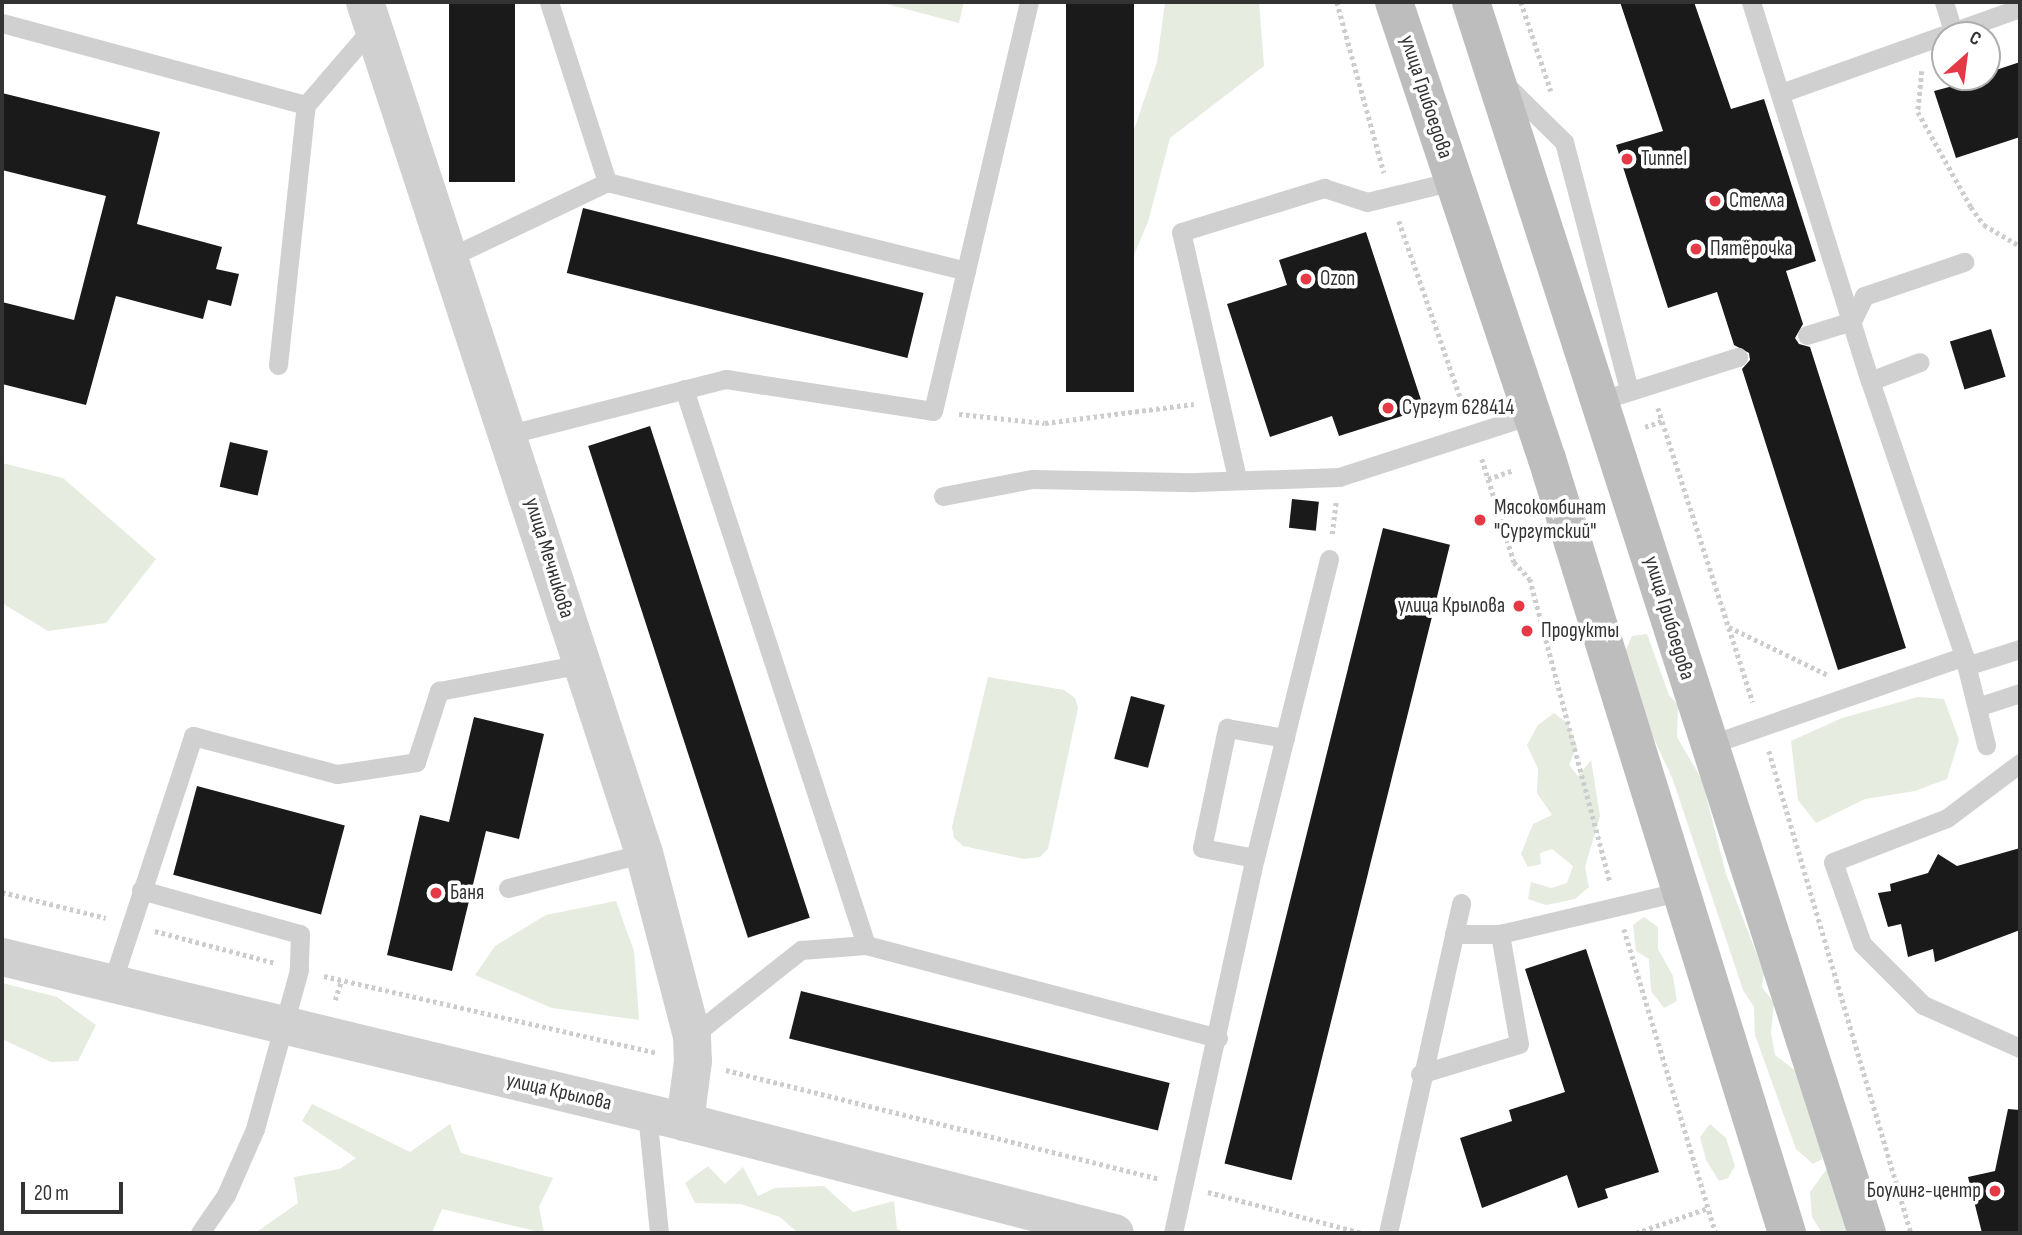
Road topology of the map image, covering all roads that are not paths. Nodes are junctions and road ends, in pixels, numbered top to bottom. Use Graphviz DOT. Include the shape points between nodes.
graph roads {
  1 [pos="549,2"];
  2 [pos="1029,2"];
  3 [pos="1394,2"];
  4 [pos="1471,2"];
  5 [pos="1751,2"];
  6 [pos="1944,2"];
  7 [pos="2020,8"];
  8 [pos="369,14"];
  9 [pos="1950,21"];
  10 [pos="1978,21"];
  11 [pos="2,23"];
  12 [pos="1931,37"];
  13 [pos="1781,93"];
  14 [pos="306,105"];
  15 [pos="1454,181"];
  16 [pos="607,182"];
  17 [pos="448,258"];
  18 [pos="1964,262"];
  19 [pos="966,271"];
  20 [pos="1852,321"];
  21 [pos="1807,335"];
  22 [pos="1738,357"];
  23 [pos="1920,362"];
  24 [pos="278,365"];
  25 [pos="1870,381"];
  26 [pos="684,389"];
  27 [pos="1615,396"];
  28 [pos="1531,415"];
  29 [pos="510,434"];
  30 [pos="1237,478"];
  31 [pos="943,496"];
  32 [pos="1328,559"];
  33 [pos="2020,649"];
  34 [pos="1965,661"];
  35 [pos="582,664"];
  36 [pos="2020,694"];
  37 [pos="1977,707"];
  38 [pos="1285,738"];
  39 [pos="1986,744"];
  40 [pos="1709,745"];
  41 [pos="2020,763"];
  42 [pos="644,853"];
  43 [pos="1255,858"];
  44 [pos="508,888"];
  45 [pos="141,890"];
  46 [pos="1678,892"];
  47 [pos="1461,903"];
  48 [pos="1454,934"];
  49 [pos="1500,934"];
  50 [pos="866,944"];
  51 [pos="2,957"];
  52 [pos="112,984"];
  53 [pos="286,1026"];
  54 [pos="692,1035"];
  55 [pos="1218,1038"];
  56 [pos="2020,1048"];
  57 [pos="1420,1074"];
  58 [pos="648,1113"];
  59 [pos="685,1122"];
  60 [pos="200,1233"];
  61 [pos="659,1233"];
  62 [pos="1115,1233"];
  63 [pos="1173,1233"];
  64 [pos="1388,1233"];
  65 [pos="1787,1233"];
  66 [pos="1867,1233"];
  1 -- 16 [label="lane"];
  2 -- 19 [label="lane"];
  3 -- 15 [label="main road, улица Грибоедова"];
  4 -- 27 [label="main road, улица Грибоедова"];
  5 -- 13 [label="lane"];
  6 -- 9 [label="lane"];
  7 -- 10 [label="lane"];
  8 -- 14 [label="lane"];
  8 -- 17 [label="street, улица Мечникова"];
  11 -- 14 [label="lane"];
  12 -- 13 [label="lane"];
  13 -- 20 [label="lane"];
  14 -- 24 [label="lane"];
  15 -- 28 [label="main road, улица Грибоедова"];
  15 -- 30 [label="lane" via="1367,202 1324,188 1181,232"];
  16 -- 17 [label="lane"];
  16 -- 19 [label="lane"];
  17 -- 29 [label="street, улица Мечникова"];
  18 -- 20 [label="lane" via="1864,296"];
  19 -- 26 [label="lane" via="933,411 726,379"];
  20 -- 21 [label="lane"];
  20 -- 25 [label="lane"];
  22 -- 27 [label="lane"];
  23 -- 25 [label="lane"];
  25 -- 34 [label="lane"];
  26 -- 29 [label="lane"];
  26 -- 50 [label="lane"];
  27 -- 40 [label="main road, улица Грибоедова"];
  28 -- 30 [label="lane" via="1339,477"];
  28 -- 46 [label="main road, улица Грибоедова"];
  29 -- 35 [label="street, улица Мечникова"];
  30 -- 31 [label="lane" via="1032,479"];
  32 -- 38 [label="lane"];
  33 -- 34 [label="lane"];
  34 -- 37 [label="lane"];
  34 -- 40 [label="lane" via="1862,691"];
  35 -- 42 [label="street, улица Мечникова"];
  35 -- 45 [label="lane" via="439,691 416,762 337,774 192,736"];
  36 -- 37 [label="lane"];
  37 -- 39 [label="lane"];
  38 -- 43 [label="lane"];
  38 -- 43 [label="lane" via="1227,728 1202,848"];
  40 -- 66 [label="main road, улица Грибоедова"];
  41 -- 56 [label="lane" via="1947,818 1833,862 1862,944 1923,1005"];
  42 -- 44 [label="lane"];
  42 -- 54 [label="street, улица Мечникова"];
  43 -- 55 [label="lane"];
  45 -- 52 [label="lane"];
  45 -- 53 [label="lane" via="300,934 299,970"];
  46 -- 49 [label="lane"];
  46 -- 65 [label="main road, улица Грибоедова"];
  47 -- 48 [label="lane"];
  48 -- 49 [label="lane"];
  48 -- 57 [label="lane"];
  49 -- 57 [label="lane" via="1520,1044"];
  50 -- 54 [label="lane" via="801,950"];
  50 -- 55 [label="lane"];
  51 -- 52 [label="street, улица Крылова"];
  52 -- 53 [label="street, улица Крылова"];
  53 -- 58 [label="street, улица Крылова"];
  53 -- 60 [label="lane" via="255,1129 226,1195"];
  54 -- 59 [label="street, улица Мечникова" via="694,1061"];
  55 -- 63 [label="lane"];
  57 -- 64 [label="lane"];
  58 -- 59 [label="street, улица Крылова"];
  58 -- 61 [label="lane"];
  59 -- 62 [label="street, улица Крылова"];
}
